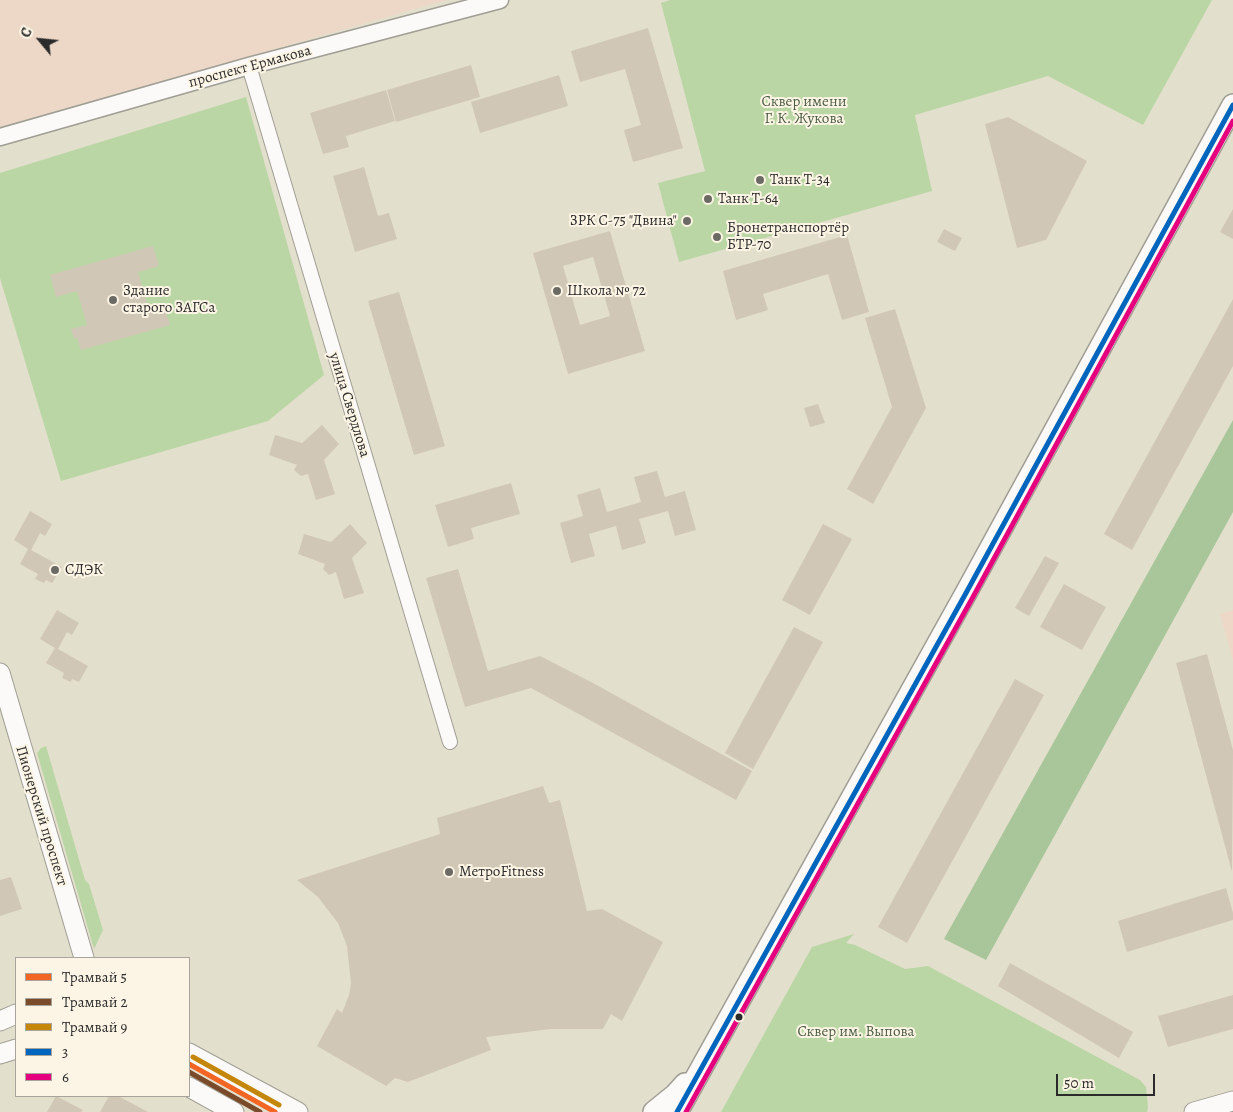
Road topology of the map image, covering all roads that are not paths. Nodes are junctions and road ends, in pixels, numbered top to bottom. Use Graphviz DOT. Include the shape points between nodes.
graph roads {
  1 [pos="500,0"];
  2 [pos="249,66"];
  3 [pos="1233,105"];
  4 [pos="0,137"];
  5 [pos="0,673"];
  6 [pos="450,742"];
  7 [pos="84,957"];
  8 [pos="15,1014"];
  9 [pos="0,1021"];
  10 [pos="15,1028"];
  11 [pos="0,1033"];
  12 [pos="15,1049"];
  13 [pos="0,1054"];
  14 [pos="190,1054"];
  15 [pos="706,1060"];
  16 [pos="190,1087"];
  17 [pos="1233,1101"];
  18 [pos="234,1112"];
  19 [pos="298,1112"];
  20 [pos="654,1112"];
  21 [pos="677,1112"];
  22 [pos="694,1112"];
  23 [pos="1194,1112"];
  1 -- 2 [label="street, проспект Ермакова"];
  2 -- 4 [label="street, проспект Ермакова"];
  2 -- 6 [label="street, улица Свердлова"];
  3 -- 15 [label="main road"];
  5 -- 7 [label="main road, Пионерский проспект"];
  8 -- 9 [label="main road"];
  10 -- 11 [label="main road"];
  12 -- 13 [label="main road"];
  14 -- 19 [label="main road"];
  15 -- 20 [label="main road"];
  15 -- 21 [label="main road"];
  15 -- 22 [label="main road"];
  16 -- 18 [label="main road"];
  17 -- 23 [label="main road"];
}
